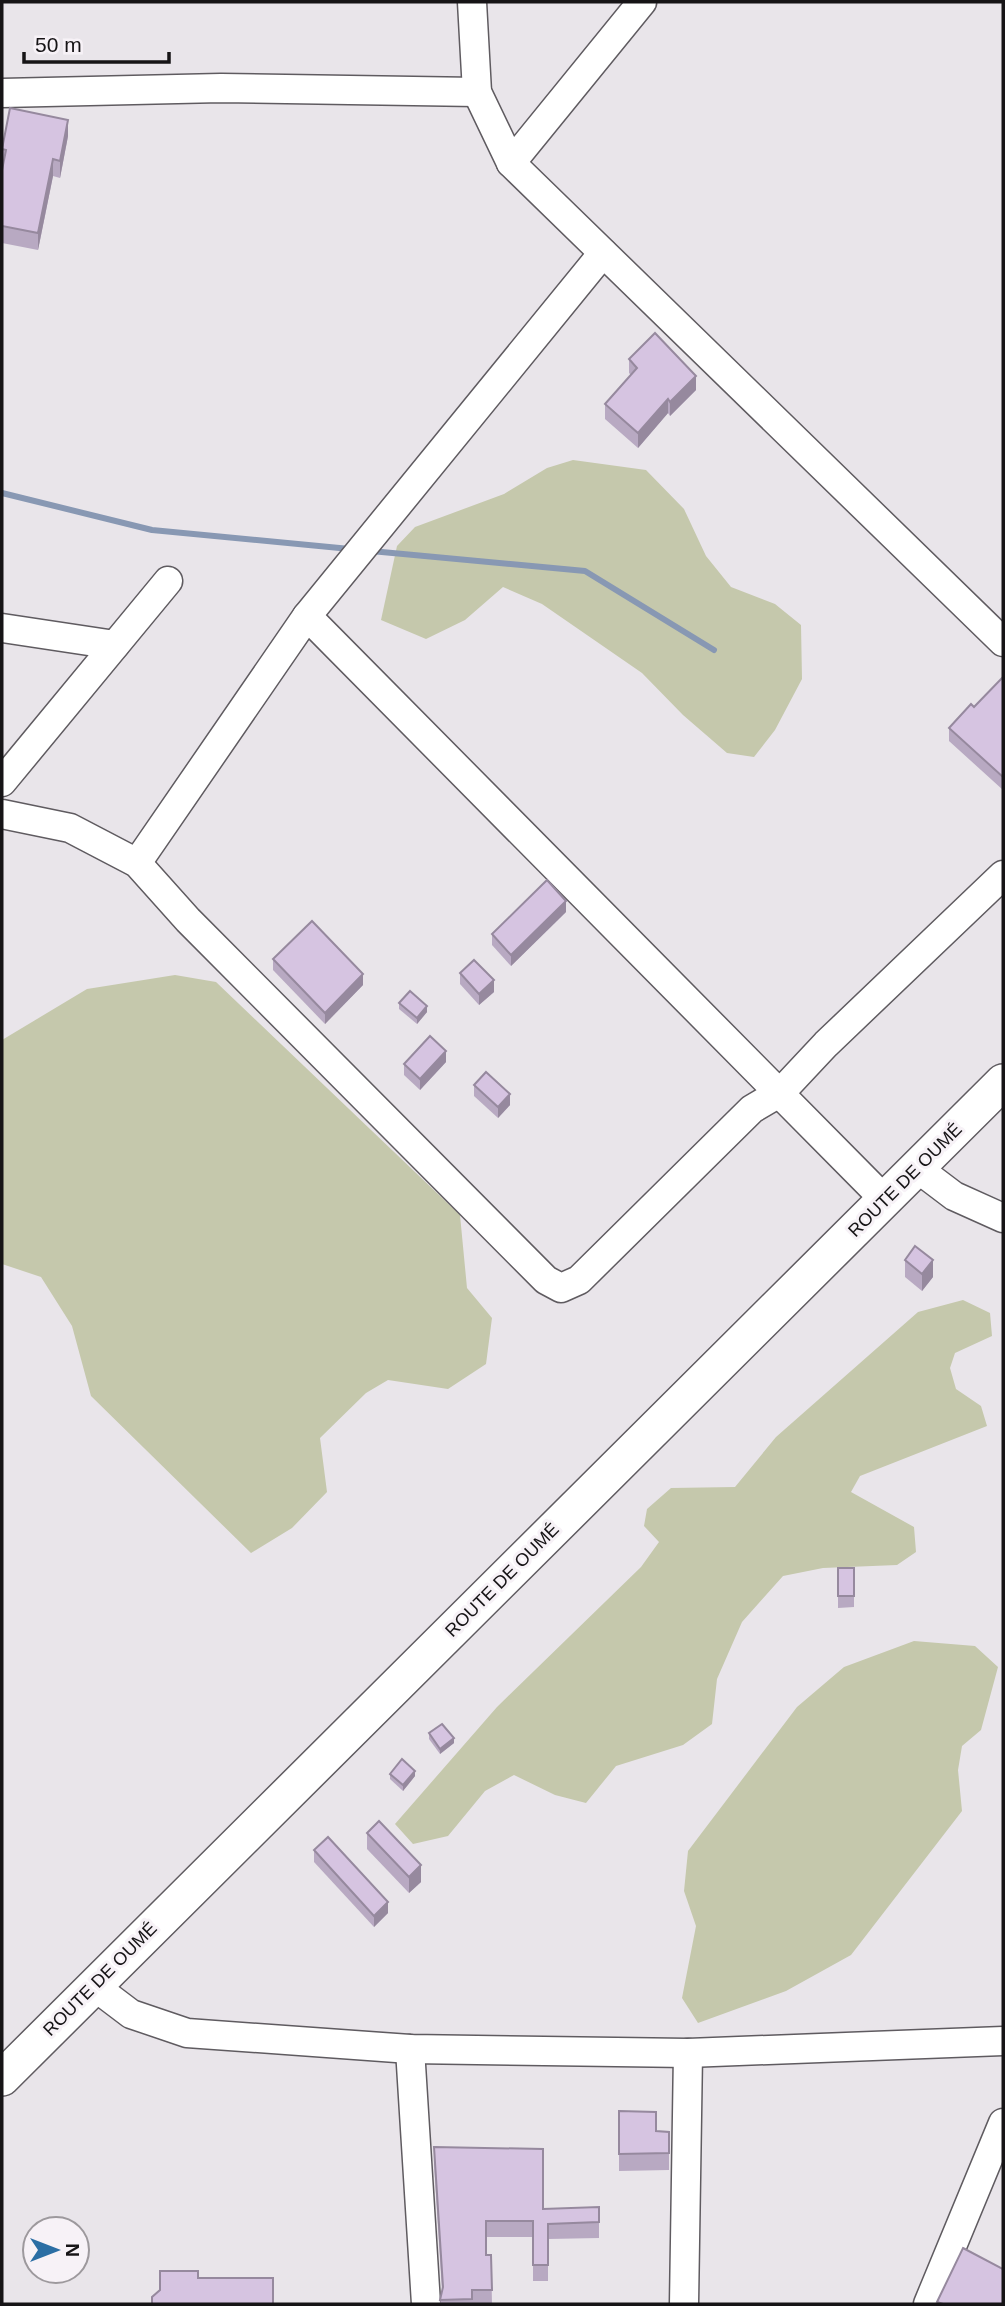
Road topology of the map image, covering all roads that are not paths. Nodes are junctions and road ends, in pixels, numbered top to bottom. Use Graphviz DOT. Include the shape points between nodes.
graph roads {
  1 [pos="472,2"];
  2 [pos="642,2"];
  3 [pos="477,92"];
  4 [pos="2,93"];
  5 [pos="511,163"];
  6 [pos="603,253"];
  7 [pos="168,581"];
  8 [pos="307,615"];
  9 [pos="2,629"];
  10 [pos="1003,642"];
  11 [pos="116,645"];
  12 [pos="2,782"];
  13 [pos="2,814"];
  14 [pos="137,863"];
  15 [pos="1003,875"];
  16 [pos="1003,1082"];
  17 [pos="781,1092"];
  18 [pos="917,1168"];
  19 [pos="885,1200"];
  20 [pos="1003,1217"];
  21 [pos="94,1986"];
  22 [pos="1003,2041"];
  23 [pos="410,2049"];
  24 [pos="688,2053"];
  25 [pos="2,2078"];
  26 [pos="1003,2123"];
  27 [pos="426,2304"];
  28 [pos="684,2304"];
  29 [pos="928,2304"];
  1 -- 3 [label="street"];
  2 -- 5 [label="street"];
  3 -- 4 [label="street" via="208,88"];
  3 -- 5 [label="street"];
  5 -- 6 [label="street"];
  6 -- 8 [label="street"];
  6 -- 10 [label="street"];
  7 -- 11 [label="street"];
  8 -- 14 [label="street"];
  8 -- 17 [label="street"];
  9 -- 11 [label="street"];
  11 -- 12 [label="street"];
  13 -- 14 [label="street" via="70,828"];
  14 -- 17 [label="street" via="188,920 546,1280 561,1288 579,1280 752,1109"];
  15 -- 17 [label="street"];
  16 -- 18 [label="main road, ROUTE DE OUMÉ"];
  17 -- 19 [label="street"];
  18 -- 19 [label="main road, ROUTE DE OUMÉ"];
  18 -- 20 [label="street" via="954,1196"];
  19 -- 21 [label="main road, ROUTE DE OUMÉ"];
  21 -- 23 [label="street" via="131,2014 187,2033"];
  21 -- 25 [label="main road, ROUTE DE OUMÉ"];
  22 -- 24 [label="street"];
  23 -- 24 [label="street"];
  23 -- 27 [label="street"];
  24 -- 28 [label="street"];
  26 -- 29 [label="street"];
}
